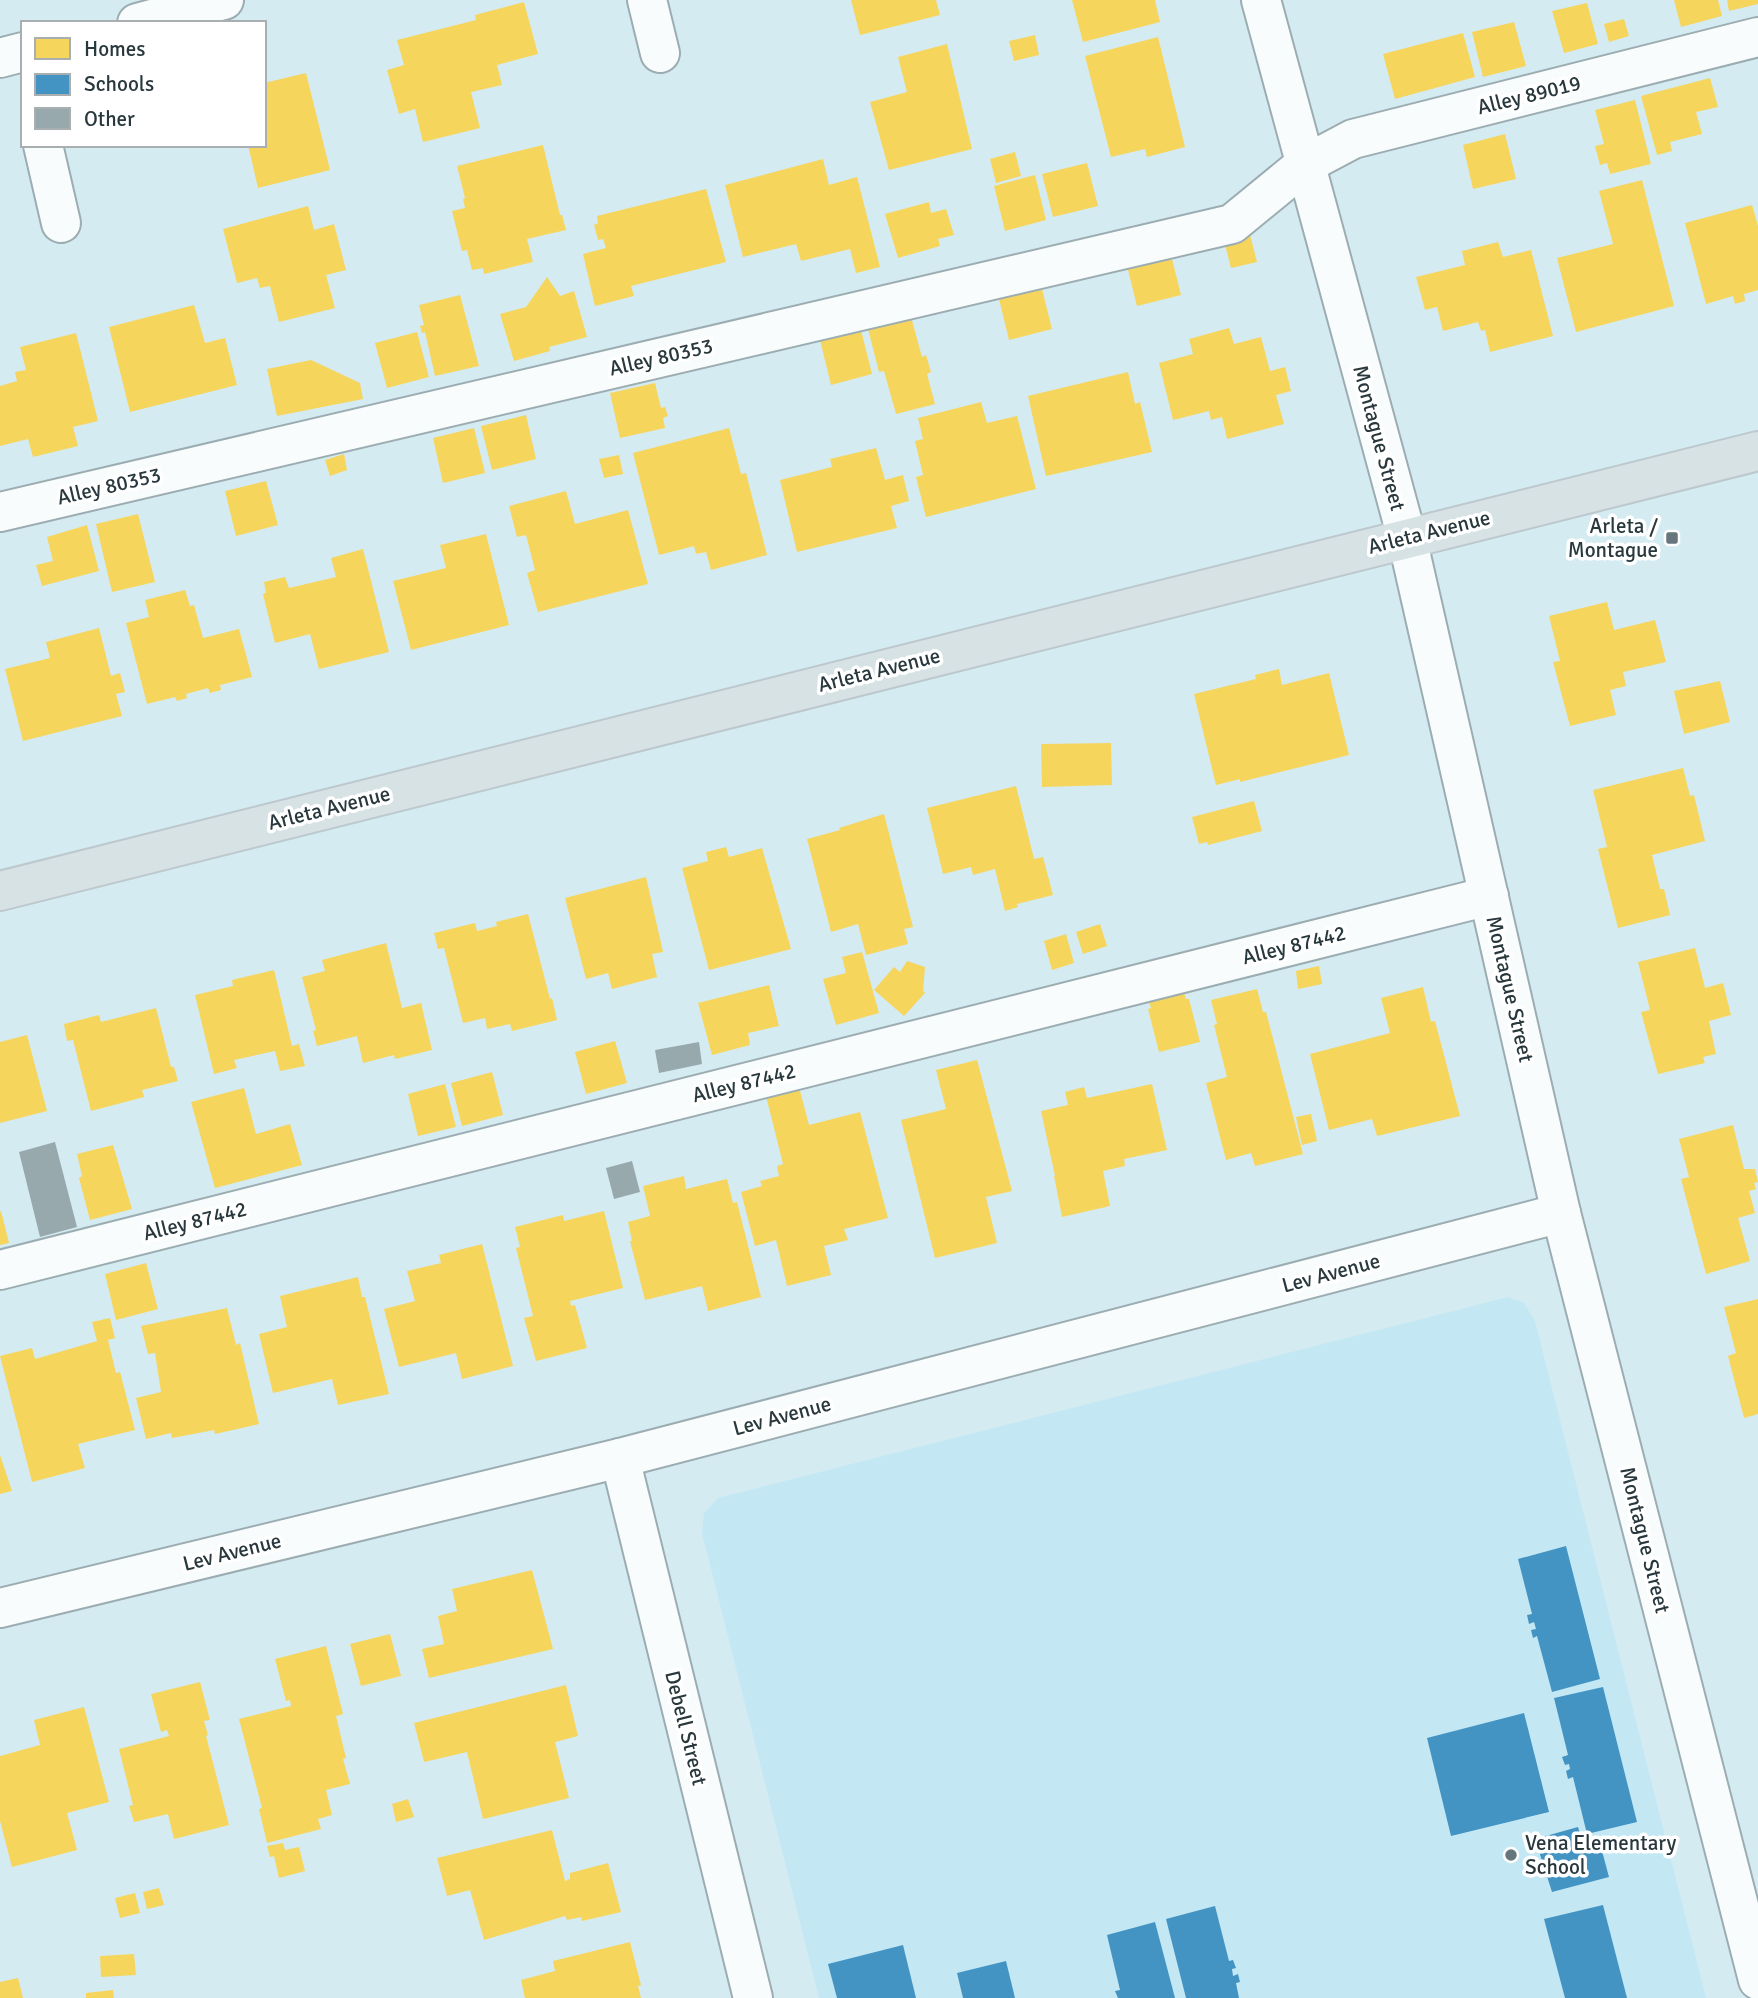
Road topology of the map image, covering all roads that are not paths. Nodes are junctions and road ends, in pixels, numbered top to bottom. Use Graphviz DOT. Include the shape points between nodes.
graph roads {
  1 [pos="224,0"];
  2 [pos="647,0"];
  3 [pos="1261,0"];
  4 [pos="145,21"];
  5 [pos="1758,37"];
  6 [pos="660,52"];
  7 [pos="43,147"];
  8 [pos="1304,165"];
  9 [pos="61,223"];
  10 [pos="1758,451"];
  11 [pos="0,512"];
  12 [pos="1407,538"];
  13 [pos="0,891"];
  14 [pos="1489,896"];
  15 [pos="1561,1213"];
  16 [pos="0,1270"];
  17 [pos="620,1458"];
  18 [pos="0,1608"];
  19 [pos="1758,1980"];
  20 [pos="752,1998"];
  1 -- 4 [label="street"];
  2 -- 6 [label="street"];
  3 -- 8 [label="street, Montague Street"];
  5 -- 8 [label="street, Alley 89019" via="1353,139"];
  7 -- 9 [label="street"];
  8 -- 11 [label="street, Alley 80353" via="1232,224"];
  8 -- 12 [label="street, Montague Street"];
  10 -- 12 [label="main road, Arleta Avenue"];
  12 -- 13 [label="main road, Arleta Avenue"];
  12 -- 14 [label="street, Montague Street"];
  14 -- 15 [label="street, Montague Street"];
  14 -- 16 [label="street, Alley 87442"];
  15 -- 17 [label="street, Lev Avenue"];
  15 -- 19 [label="street, Montague Street"];
  17 -- 18 [label="street, Lev Avenue"];
  17 -- 20 [label="street, Debell Street"];
}
